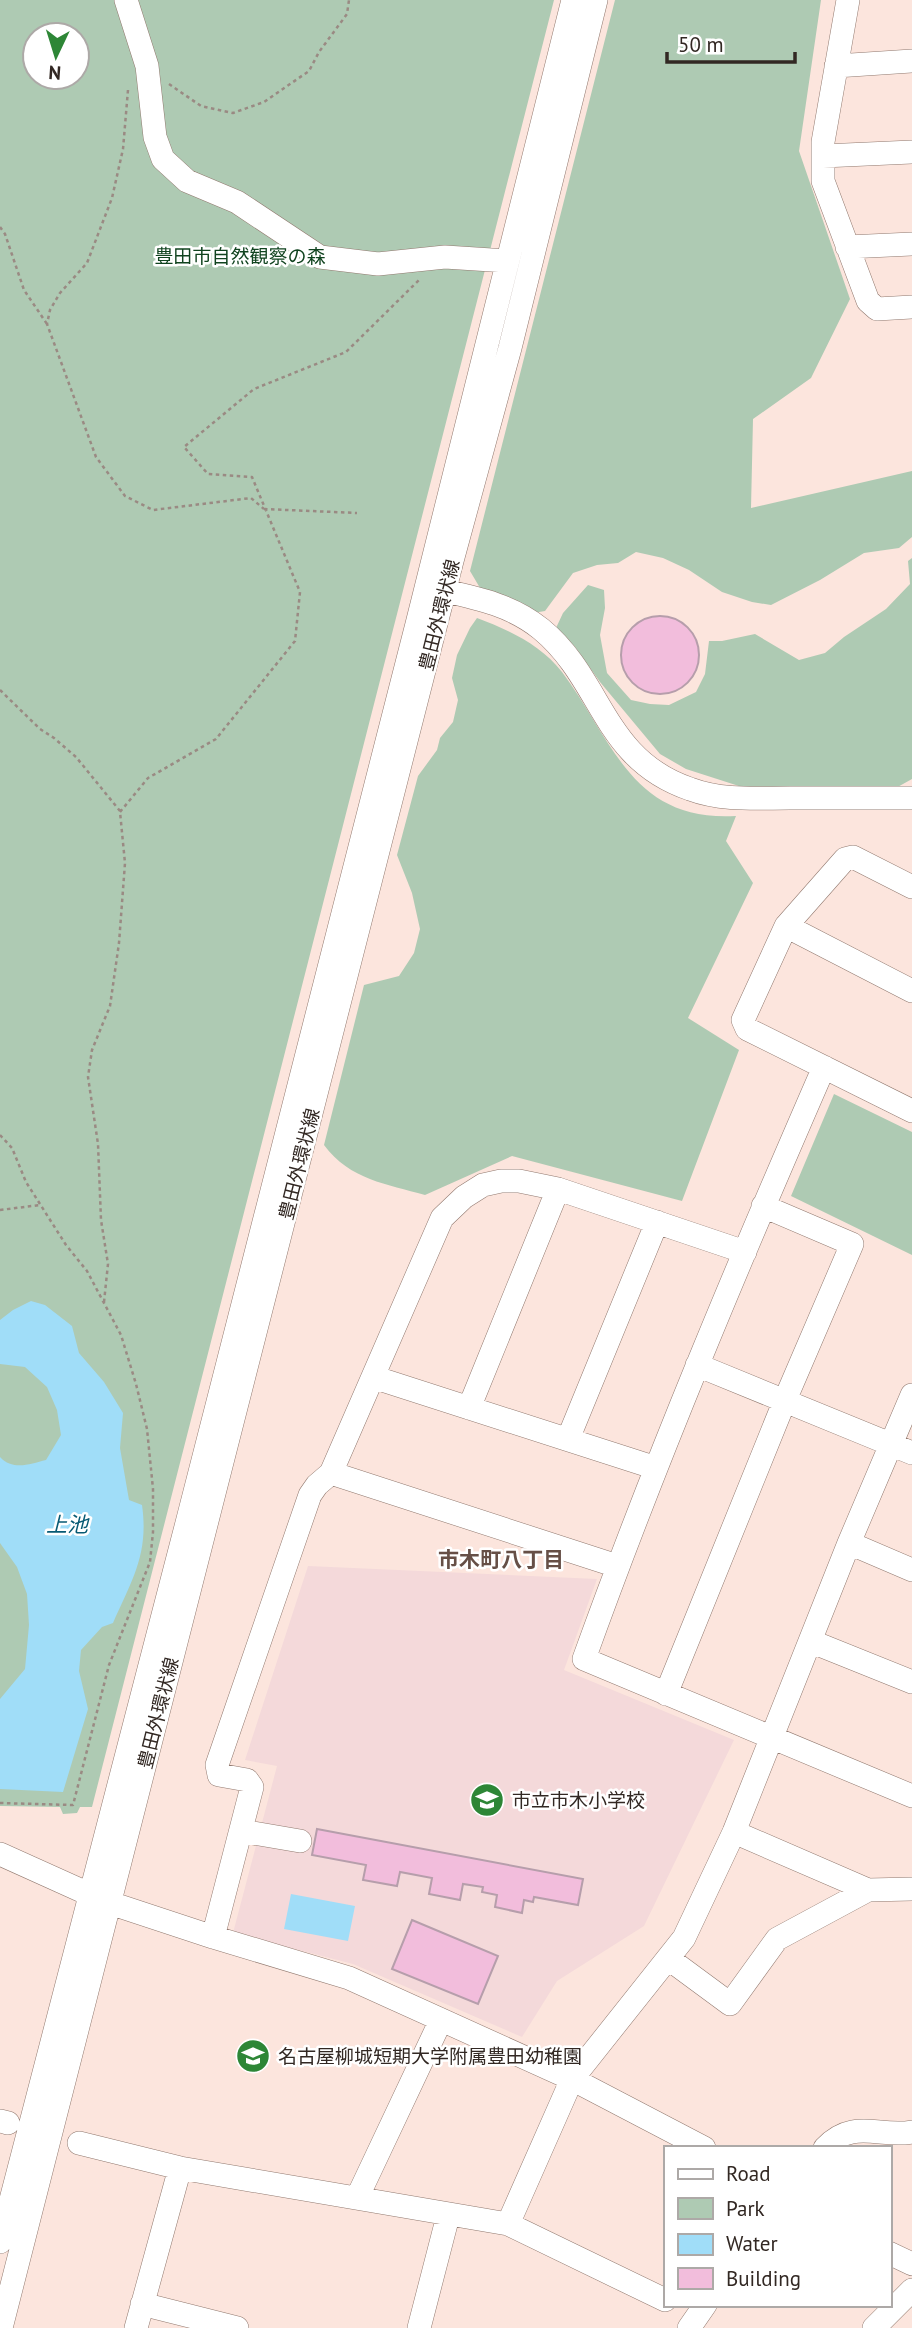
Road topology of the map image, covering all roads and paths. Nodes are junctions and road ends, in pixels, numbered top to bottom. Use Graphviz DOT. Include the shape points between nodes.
graph roads {
  1 [pos="126,0"];
  2 [pos="349,0"];
  3 [pos="573,0"];
  4 [pos="596,0"];
  5 [pos="848,0"];
  6 [pos="912,61"];
  7 [pos="147,66"];
  8 [pos="836,66"];
  9 [pos="912,152"];
  10 [pos="823,156"];
  11 [pos="0,227"];
  12 [pos="912,244"];
  13 [pos="847,247"];
  14 [pos="445,257"];
  15 [pos="507,261"];
  16 [pos="912,307"];
  17 [pos="47,324"];
  18 [pos="264,509"];
  19 [pos="357,513"];
  20 [pos="436,589"];
  21 [pos="0,690"];
  22 [pos="912,798"];
  23 [pos="120,812"];
  24 [pos="912,887"];
  25 [pos="786,926"];
  26 [pos="912,991"];
  27 [pos="824,1067"];
  28 [pos="912,1111"];
  29 [pos="0,1135"];
  30 [pos="558,1189"];
  31 [pos="40,1205"];
  32 [pos="763,1206"];
  33 [pos="0,1210"];
  34 [pos="657,1222"];
  35 [pos="745,1252"];
  36 [pos="104,1306"];
  37 [pos="697,1365"];
  38 [pos="373,1377"];
  39 [pos="912,1395"];
  40 [pos="785,1400"];
  41 [pos="469,1408"];
  42 [pos="568,1439"];
  43 [pos="902,1449"];
  44 [pos="656,1468"];
  45 [pos="331,1473"];
  46 [pos="849,1544"];
  47 [pos="617,1566"];
  48 [pos="912,1570"];
  49 [pos="810,1641"];
  50 [pos="912,1682"];
  51 [pos="666,1694"];
  52 [pos="772,1736"];
  53 [pos="912,1796"];
  54 [pos="0,1803"];
  55 [pos="241,1831"];
  56 [pos="734,1832"];
  57 [pos="300,1840"];
  58 [pos="0,1854"];
  59 [pos="912,1889"];
  60 [pos="868,1891"];
  61 [pos="100,1899"];
  62 [pos="214,1937"];
  63 [pos="669,1959"];
  64 [pos="440,2020"];
  65 [pos="572,2079"];
  66 [pos="912,2132"];
  67 [pos="79,2144"];
  68 [pos="700,2146"];
  69 [pos="827,2146"];
  70 [pos="180,2168"];
  71 [pos="357,2197"];
  72 [pos="448,2216"];
  73 [pos="508,2224"];
  74 [pos="0,2242"];
  75 [pos="891,2254"];
  76 [pos="912,2264"];
  77 [pos="912,2290"];
  78 [pos="664,2300"];
  79 [pos="142,2304"];
  80 [pos="680,2307"];
  81 [pos="697,2316"];
  82 [pos="1,2328"];
  83 [pos="136,2328"];
  84 [pos="237,2328"];
  85 [pos="419,2328"];
  86 [pos="874,2328"];
  1 -- 7 [label="street"];
  2 -- 7 [label="path" via="346,14 309,71 264,102 233,113 201,106"];
  3 -- 15 [label="street, 豊田外環状線"];
  4 -- 20 [label="street, 豊田外環状線" via="510,348"];
  5 -- 8 [label="street"];
  6 -- 8 [label="street"];
  7 -- 14 [label="street" via="155,137 163,159 187,181 237,202 320,257 378,264"];
  7 -- 17 [label="path" via="134,67 123,149 94,246 87,263 60,293"];
  8 -- 10 [label="street"];
  9 -- 10 [label="street"];
  10 -- 13 [label="street" via="823,181"];
  11 -- 17 [label="path" via="24,290"];
  12 -- 13 [label="street"];
  13 -- 16 [label="street" via="868,302 877,309"];
  14 -- 15 [label="street"];
  14 -- 18 [label="path" via="346,352 254,389 184,447 208,474 252,477"];
  15 -- 20 [label="street, 豊田外環状線"];
  17 -- 18 [label="path" via="96,457 125,496 153,510 251,498"];
  18 -- 19 [label="path"];
  18 -- 23 [label="path" via="300,592 295,641 216,740 148,778"];
  20 -- 22 [label="street" via="505,607 541,629 576,670 629,750 654,772 689,789 729,798"];
  20 -- 61 [label="street, 豊田外環状線"];
  21 -- 23 [label="path" via="76,757"];
  23 -- 36 [label="path" via="125,863 119,943 110,1006 92,1050 88,1077 108,1264"];
  24 -- 25 [label="street" via="853,857 845,859"];
  25 -- 26 [label="street"];
  25 -- 27 [label="street" via="743,1020 747,1029"];
  27 -- 28 [label="street"];
  27 -- 32 [label="street"];
  29 -- 31 [label="path" via="12,1148"];
  30 -- 34 [label="street"];
  30 -- 38 [label="street" via="501,1181 483,1185 445,1214"];
  30 -- 41 [label="street"];
  31 -- 33 [label="path"];
  31 -- 36 [label="path" via="87,1270"];
  32 -- 35 [label="street"];
  32 -- 40 [label="street" via="852,1244"];
  34 -- 35 [label="street"];
  34 -- 42 [label="street"];
  35 -- 37 [label="street"];
  36 -- 54 [label="path" via="121,1335 147,1429 153,1489 150,1562 109,1665 73,1805"];
  37 -- 40 [label="street"];
  37 -- 44 [label="street"];
  38 -- 41 [label="street"];
  38 -- 45 [label="street"];
  39 -- 43 [label="street"];
  40 -- 43 [label="street"];
  40 -- 51 [label="street"];
  41 -- 42 [label="street"];
  42 -- 44 [label="street"];
  43 -- 46 [label="street"];
  44 -- 47 [label="street"];
  45 -- 47 [label="street"];
  45 -- 55 [label="street" via="310,1495 217,1765 219,1775 247,1780 252,1787"];
  46 -- 48 [label="street"];
  46 -- 49 [label="street"];
  47 -- 51 [label="street" via="584,1659"];
  49 -- 50 [label="street"];
  49 -- 52 [label="street"];
  51 -- 52 [label="street"];
  52 -- 53 [label="street"];
  52 -- 56 [label="street"];
  55 -- 57 [label="street"];
  55 -- 62 [label="street"];
  56 -- 60 [label="street"];
  56 -- 63 [label="street" via="684,1938"];
  58 -- 61 [label="street"];
  59 -- 60 [label="street"];
  60 -- 63 [label="street" via="777,1939 730,2004"];
  61 -- 62 [label="street"];
  61 -- 74 [label="street, 豊田外環状線"];
  61 -- 82 [label="street, 豊田外環状線"];
  62 -- 64 [label="street" via="348,1978"];
  63 -- 65 [label="street"];
  64 -- 65 [label="street"];
  64 -- 71 [label="street"];
  65 -- 68 [label="street"];
  65 -- 73 [label="street"];
  66 -- 69 [label="street" via="848,2132"];
  67 -- 70 [label="street"];
  70 -- 71 [label="street"];
  70 -- 79 [label="street"];
  71 -- 72 [label="street"];
  72 -- 73 [label="street"];
  72 -- 85 [label="street"];
  73 -- 78 [label="street"];
  75 -- 76 [label="street"];
  77 -- 86 [label="street"];
  79 -- 83 [label="street"];
  79 -- 84 [label="street"];
  80 -- 81 [label="street"];
}
